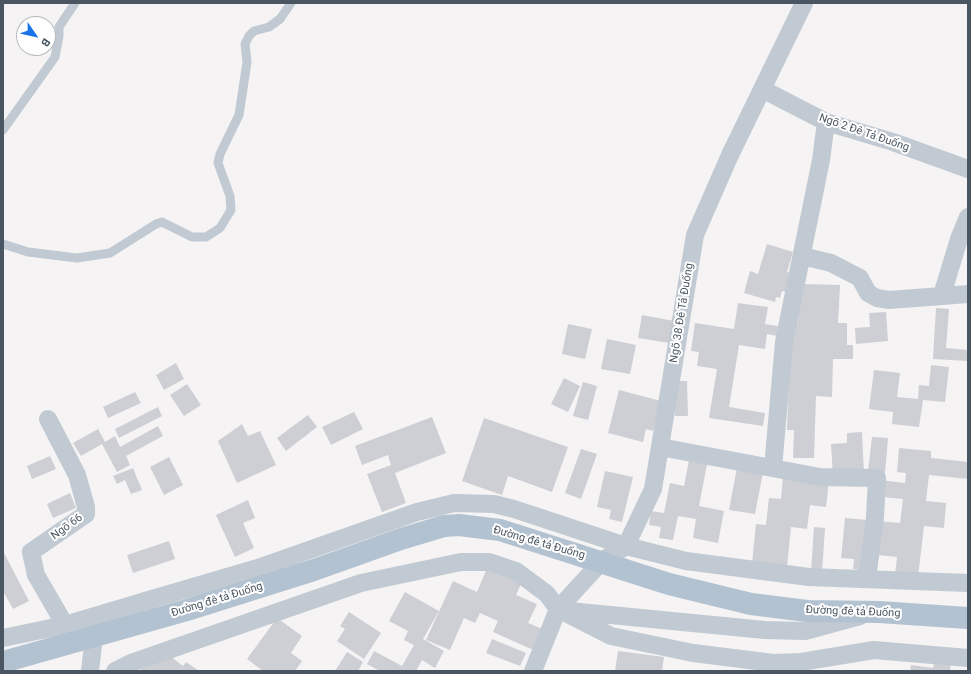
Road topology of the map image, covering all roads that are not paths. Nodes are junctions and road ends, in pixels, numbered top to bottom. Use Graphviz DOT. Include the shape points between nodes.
graph roads {
  1 [pos="75,3"];
  2 [pos="291,3"];
  3 [pos="804,3"];
  4 [pos="762,89"];
  5 [pos="826,122"];
  6 [pos="3,130"];
  7 [pos="968,169"];
  8 [pos="968,217"];
  9 [pos="3,244"];
  10 [pos="802,256"];
  11 [pos="968,294"];
  12 [pos="942,295"];
  13 [pos="48,419"];
  14 [pos="660,448"];
  15 [pos="773,468"];
  16 [pos="626,546"];
  17 [pos="602,561"];
  18 [pos="867,579"];
  19 [pos="968,583"];
  20 [pos="558,609"];
  21 [pos="880,612"];
  22 [pos="968,618"];
  23 [pos="66,625"];
  24 [pos="94,636"];
  25 [pos="3,638"];
  26 [pos="968,658"];
  27 [pos="3,662"];
  28 [pos="750,666"];
  29 [pos="90,671"];
  30 [pos="115,671"];
  31 [pos="533,671"];
  1 -- 6 [label="lane" via="59,27 55,57"];
  2 -- 9 [label="lane" via="280,19 269,27 254,31 246,44 247,62 239,115 220,154 218,164 228,191 231,210 220,228 206,237 192,237 162,222 110,253 77,258 28,252"];
  3 -- 4 [label="street, Ngõ 38 Đê Tả Đuống"];
  4 -- 5 [label="street, Ngõ 2 Đê Tả Đuống"];
  4 -- 14 [label="street, Ngõ 38 Đê Tả Đuống" via="695,235"];
  5 -- 7 [label="street, Ngõ 2 Đê Tả Đuống" via="893,142"];
  5 -- 10 [label="street"];
  8 -- 12 [label="street"];
  10 -- 12 [label="street" via="831,264 860,278 868,293 877,298 889,300"];
  10 -- 15 [label="street" via="784,342"];
  11 -- 12 [label="street"];
  13 -- 23 [label="street, Ngõ 66" via="77,475 86,507 86,514 31,552 36,575"];
  14 -- 15 [label="street"];
  14 -- 16 [label="street, Ngõ 38 Đê Tả Đuống" via="653,489"];
  15 -- 18 [label="street" via="820,477 877,478"];
  16 -- 17 [label="street"];
  16 -- 18 [label="street" via="686,561 809,577"];
  16 -- 23 [label="street" via="494,504 454,503 417,512 258,568"];
  17 -- 20 [label="street"];
  17 -- 21 [label="main road, Đường đê tả Đuống" via="669,584 751,604 807,611"];
  17 -- 24 [label="main road, Đường đê tả Đuống" via="500,530 459,525 444,526 194,608"];
  18 -- 19 [label="street"];
  20 -- 21 [label="street" via="765,630 805,631"];
  20 -- 28 [label="street" via="611,636"];
  20 -- 30 [label="street" via="547,594 516,571 489,562 462,562 361,583 131,663"];
  20 -- 31 [label="street"];
  21 -- 22 [label="main road, Đường đê tả Đuống"];
  23 -- 25 [label="street"];
  24 -- 27 [label="main road, Đường đê tả Đuống"];
  24 -- 29 [label="street"];
  26 -- 28 [label="street" via="874,650 802,662"];
}
